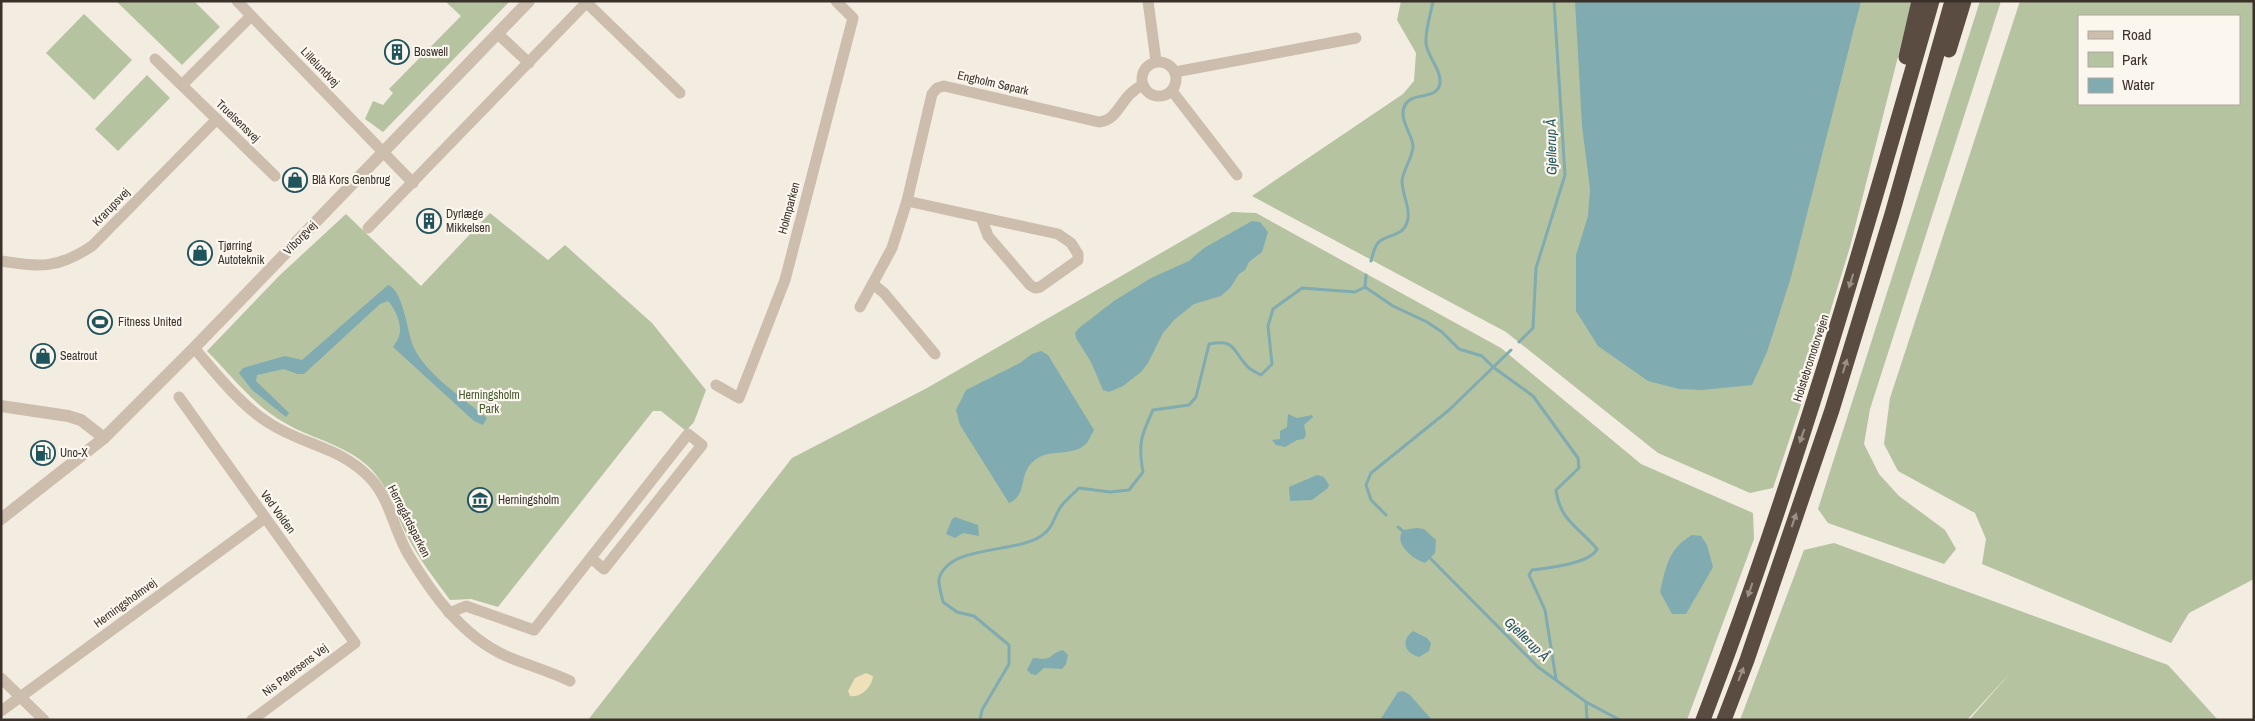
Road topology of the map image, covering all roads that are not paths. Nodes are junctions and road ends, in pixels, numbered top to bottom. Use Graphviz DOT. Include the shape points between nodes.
graph roads {
  1 [pos="237,1"];
  2 [pos="530,1"];
  3 [pos="836,1"];
  4 [pos="1148,1"];
  5 [pos="1919,1"];
  6 [pos="1932,1"];
  7 [pos="1952,1"];
  8 [pos="1964,1"];
  9 [pos="587,2"];
  10 [pos="251,16"];
  11 [pos="498,34"];
  12 [pos="1356,38"];
  13 [pos="155,59"];
  14 [pos="1156,61"];
  15 [pos="528,63"];
  16 [pos="1176,72"];
  17 [pos="182,85"];
  18 [pos="1143,85"];
  19 [pos="1172,91"];
  20 [pos="680,93"];
  21 [pos="216,119"];
  22 [pos="384,152"];
  23 [pos="1237,175"];
  24 [pos="275,176"];
  25 [pos="413,182"];
  26 [pos="908,201"];
  27 [pos="1892,214"];
  28 [pos="981,217"];
  29 [pos="368,228"];
  30 [pos="1865,234"];
  31 [pos="1,261"];
  32 [pos="873,284"];
  33 [pos="860,307"];
  34 [pos="194,348"];
  35 [pos="935,354"];
  36 [pos="716,385"];
  37 [pos="179,398"];
  38 [pos="1,406"];
  39 [pos="104,438"];
  40 [pos="265,518"];
  41 [pos="1,519"];
  42 [pos="591,558"];
  43 [pos="449,612"];
  44 [pos="355,642"];
  45 [pos="1,678"];
  46 [pos="570,681"];
  47 [pos="21,697"];
  48 [pos="1,711"];
  49 [pos="44,720"];
  50 [pos="252,720"];
  51 [pos="1703,720"];
  52 [pos="1724,720"];
  1 -- 10 [label="street, Lillelundvej"];
  2 -- 11 [label="street, Viborgvej"];
  3 -- 36 [label="street, Holmparken" via="854,18 785,280 739,398"];
  4 -- 14 [label="street"];
  5 -- 30 [label="highway" via="1874,184"];
  6 -- 30 [label="highway, Holstebromotorvejen"];
  7 -- 27 [label="highway"];
  8 -- 27 [label="highway"];
  9 -- 15 [label="street"];
  9 -- 20 [label="street"];
  10 -- 17 [label="street"];
  10 -- 22 [label="street, Lillelundvej"];
  11 -- 15 [label="street"];
  11 -- 22 [label="street, Viborgvej"];
  12 -- 16 [label="street"];
  13 -- 17 [label="street, Truelsensvej"];
  14 -- 16 [label="street" via="1168,63"];
  14 -- 18 [label="street" via="1144,70"];
  15 -- 25 [label="street"];
  16 -- 19 [label="street" via="1177,82"];
  17 -- 21 [label="street, Truelsensvej"];
  18 -- 19 [label="street" via="1156,96"];
  18 -- 26 [label="street, Engholm Søpark" via="1128,94 1113,116 1099,122 944,86 937,88 932,94"];
  19 -- 23 [label="street"];
  21 -- 24 [label="street, Truelsensvej"];
  21 -- 31 [label="street, Krarupsvej" via="92,246 71,260 48,265"];
  22 -- 25 [label="street"];
  22 -- 34 [label="street, Viborgvej"];
  25 -- 29 [label="street"];
  26 -- 28 [label="street"];
  26 -- 32 [label="street, Engholm Søpark" via="892,248"];
  52 -- 27 [label="highway, one-way" via="1832,410"];
  28 -- 28 [label="street" via="1058,234 1070,242 1078,260 1040,288 1035,288 988,236"];
  30 -- 51 [label="highway, Holstebromotorvejen, one-way" via="1817,389 1727,658"];
  32 -- 33 [label="street, Engholm Søpark"];
  32 -- 35 [label="street"];
  34 -- 39 [label="street, Viborgvej"];
  34 -- 43 [label="street, Herregårdsparken" via="251,410 268,423 335,452 372,480 385,501 407,553"];
  37 -- 40 [label="street, Ved Volden"];
  38 -- 39 [label="street" via="81,420"];
  39 -- 41 [label="street, Viborgvej"];
  40 -- 44 [label="street, Ved Volden"];
  40 -- 47 [label="street, Herningsholmvej"];
  42 -- 42 [label="street" via="604,569 702,445 688,434"];
  42 -- 43 [label="street" via="534,630 466,606"];
  43 -- 46 [label="street, Herregårdsparken" via="483,644"];
  44 -- 50 [label="street, Nis Petersens Vej"];
  45 -- 47 [label="street"];
  47 -- 48 [label="street, Herningsholmvej"];
  47 -- 49 [label="street"];
}
